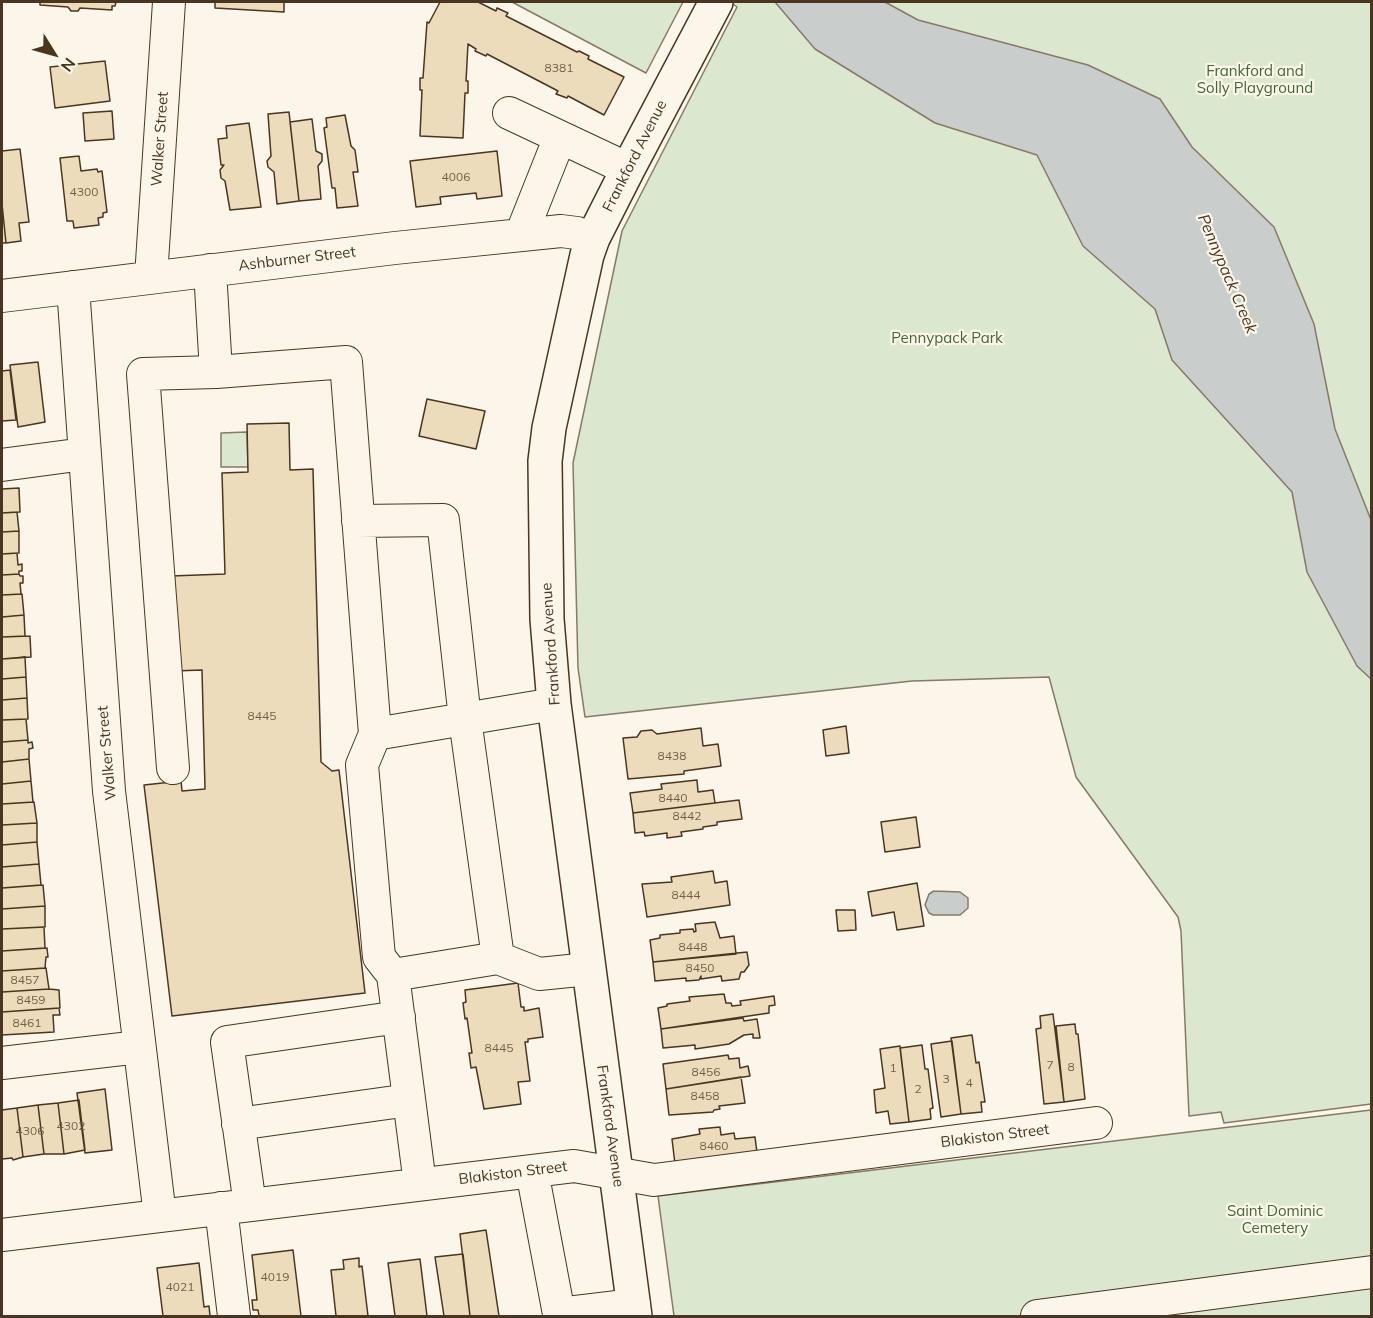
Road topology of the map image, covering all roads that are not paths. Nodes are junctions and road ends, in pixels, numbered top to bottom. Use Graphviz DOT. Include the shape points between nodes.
graph roads {
  1 [pos="169,2"];
  2 [pos="716,2"];
  3 [pos="509,113"];
  4 [pos="560,137"];
  5 [pos="628,169"];
  6 [pos="521,235"];
  7 [pos="593,238"];
  8 [pos="210,270"];
  9 [pos="151,277"];
  10 [pos="73,287"];
  11 [pos="2,296"];
  12 [pos="216,372"];
  13 [pos="84,454"];
  14 [pos="2,465"];
  15 [pos="358,520"];
  16 [pos="554,704"];
  17 [pos="465,719"];
  18 [pos="375,734"];
  19 [pos="173,768"];
  20 [pos="498,958"];
  21 [pos="589,969"];
  22 [pos="393,975"];
  23 [pos="399,1017"];
  24 [pos="139,1047"];
  25 [pos="2,1063"];
  26 [pos="409,1101"];
  27 [pos="1096,1123"];
  28 [pos="238,1124"];
  29 [pos="532,1171"];
  30 [pos="616,1172"];
  31 [pos="420,1184"];
  32 [pos="236,1207"];
  33 [pos="160,1216"];
  34 [pos="2,1235"];
  35 [pos="1371,1272"];
  36 [pos="634,1311"];
  37 [pos="234,1317"];
  38 [pos="1037,1317"];
  1 -- 9 [label="street, Walker Street"];
  2 -- 5 [label="main road, Frankford Avenue"];
  3 -- 4 [label="street"];
  4 -- 5 [label="street"];
  4 -- 6 [label="street"];
  5 -- 7 [label="main road, Frankford Avenue"];
  6 -- 7 [label="street, Ashburner Street" via="561,231"];
  6 -- 8 [label="street, Ashburner Street"];
  7 -- 16 [label="main road, Frankford Avenue" via="580,277 546,453 547,619"];
  8 -- 9 [label="street, Ashburner Street"];
  8 -- 12 [label="street"];
  9 -- 10 [label="street, Ashburner Street"];
  10 -- 11 [label="street, Ashburner Street"];
  10 -- 13 [label="street, Walker Street"];
  12 -- 15 [label="street" via="346,362"];
  12 -- 19 [label="street" via="143,374"];
  13 -- 14 [label="street"];
  13 -- 24 [label="street, Walker Street" via="109,791"];
  15 -- 17 [label="street" via="443,520"];
  15 -- 18 [label="street"];
  16 -- 17 [label="street"];
  16 -- 21 [label="main road, Frankford Avenue"];
  17 -- 18 [label="street"];
  17 -- 20 [label="street"];
  18 -- 22 [label="street" via="362,765 379,957"];
  20 -- 21 [label="street" via="539,975"];
  20 -- 22 [label="street"];
  21 -- 30 [label="main road, Frankford Avenue"];
  22 -- 23 [label="street"];
  23 -- 26 [label="street"];
  23 -- 28 [label="street" via="227,1042"];
  24 -- 25 [label="street"];
  24 -- 33 [label="street, Walker Street"];
  26 -- 28 [label="street"];
  26 -- 31 [label="street"];
  27 -- 30 [label="street, Blakiston Street" via="654,1180"];
  28 -- 32 [label="street"];
  29 -- 30 [label="street, Blakiston Street" via="574,1166"];
  29 -- 31 [label="street, Blakiston Street"];
  29 -- 36 [label="street" via="559,1314"];
  30 -- 36 [label="main road, Frankford Avenue"];
  31 -- 32 [label="street, Blakiston Street"];
  32 -- 33 [label="street, Blakiston Street"];
  32 -- 37 [label="street"];
  33 -- 34 [label="street, Blakiston Street"];
  35 -- 38 [label="street"];
}
